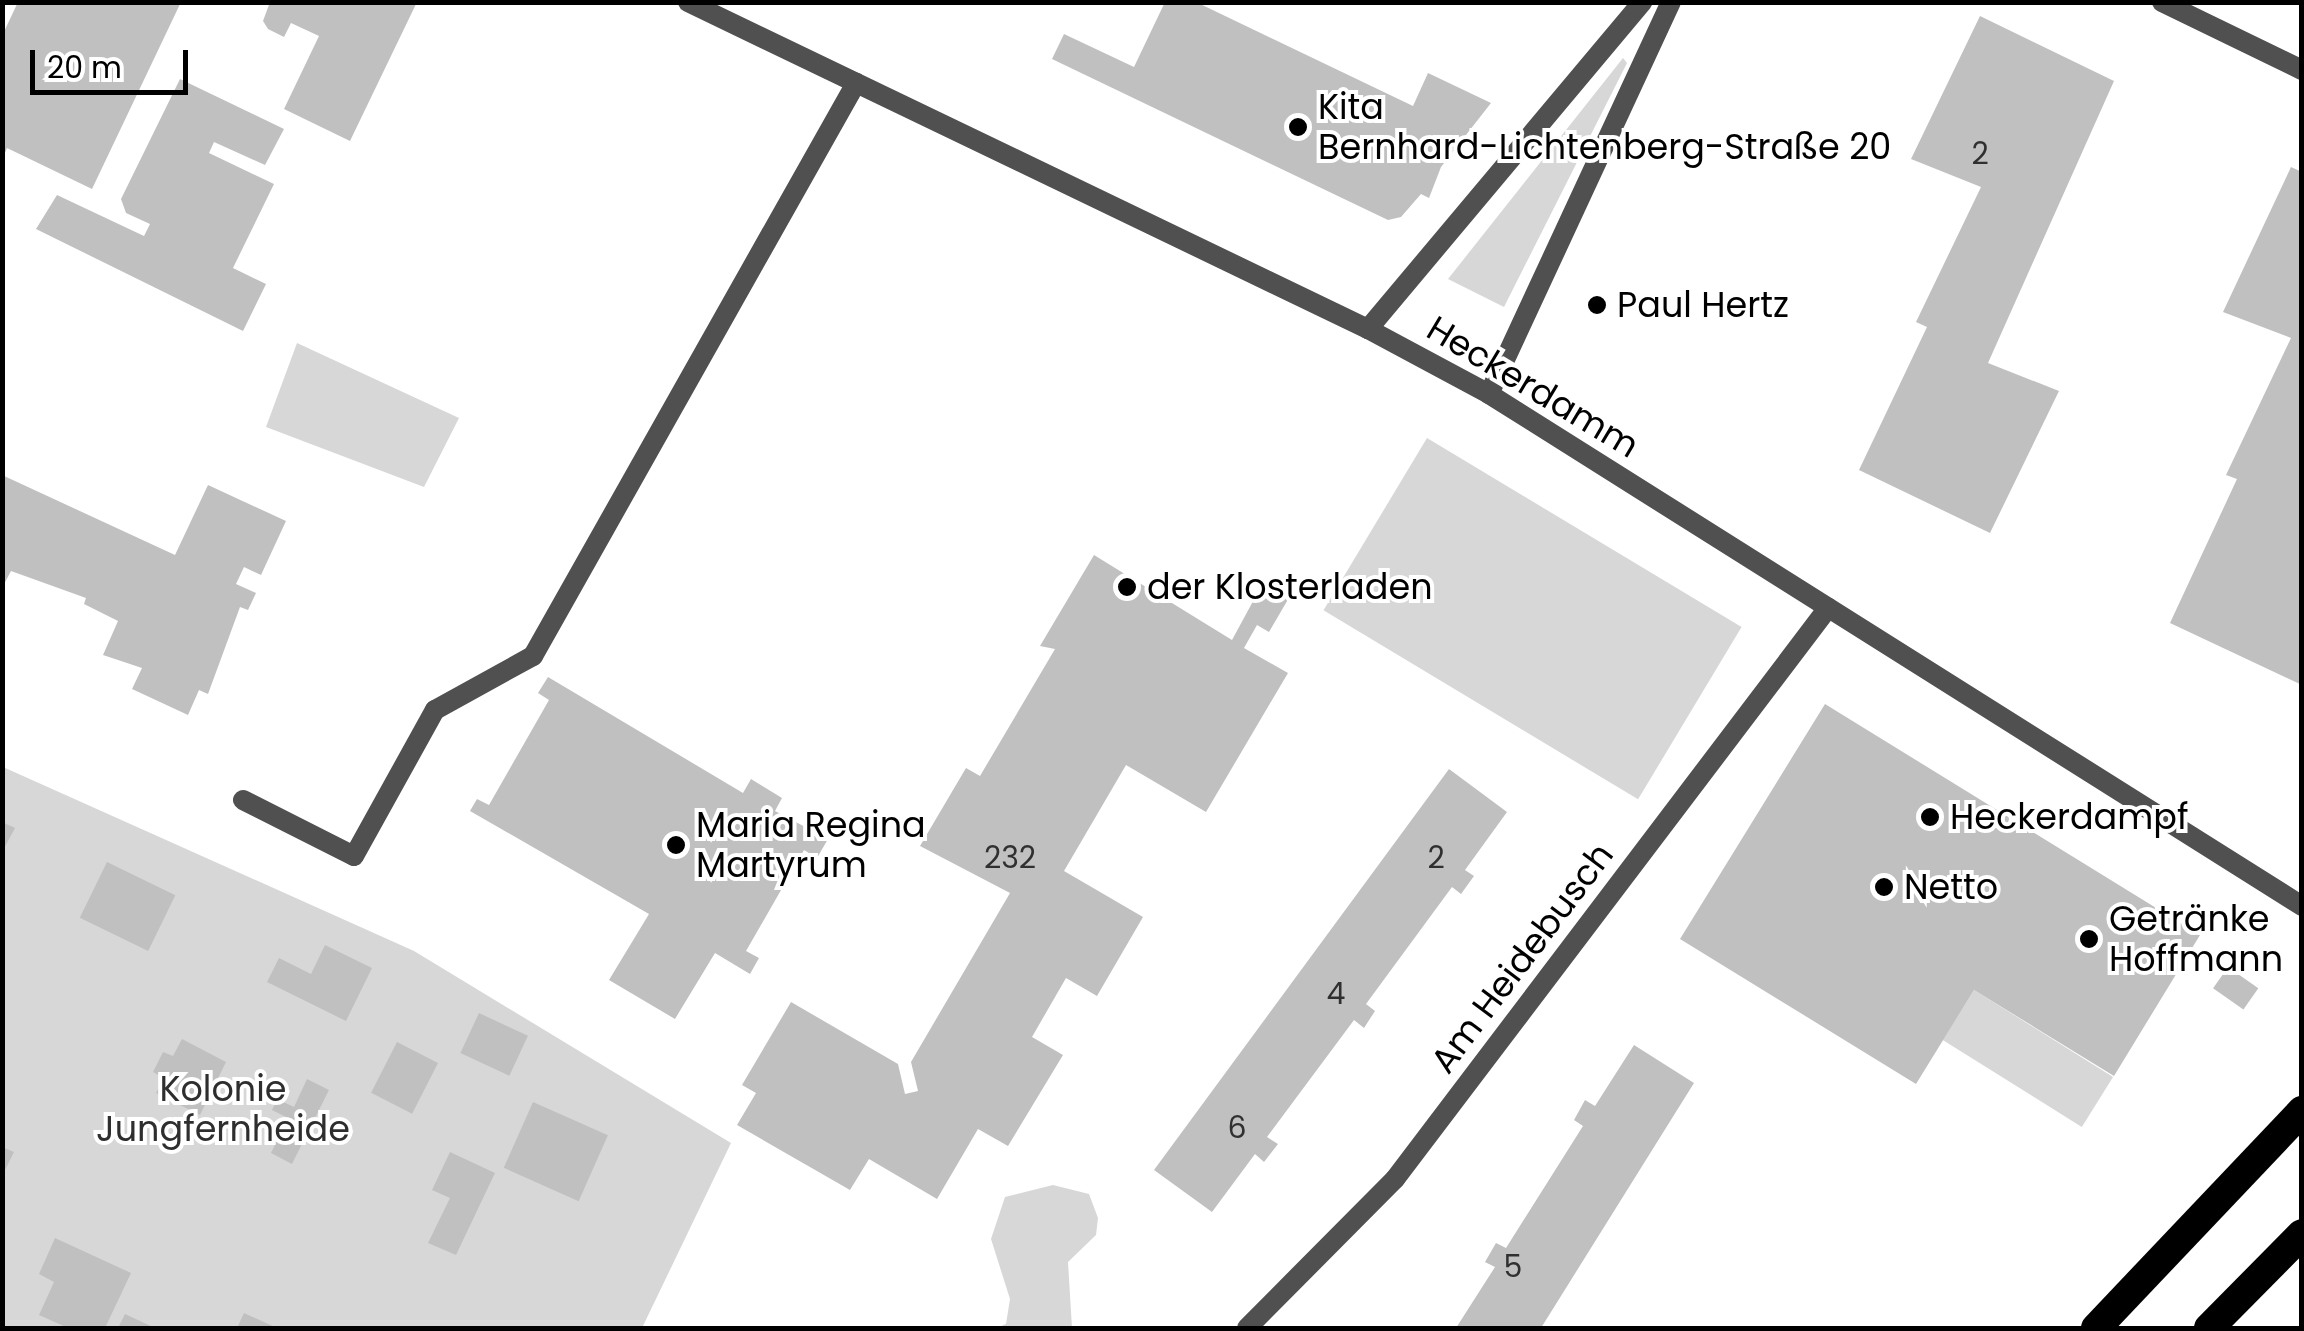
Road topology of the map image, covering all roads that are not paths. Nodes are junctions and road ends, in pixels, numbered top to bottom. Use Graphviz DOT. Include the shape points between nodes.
graph roads {
  1 [pos="688,2"];
  2 [pos="1642,2"];
  3 [pos="1670,2"];
  4 [pos="2162,2"];
  5 [pos="2302,70"];
  6 [pos="856,83"];
  7 [pos="1368,329"];
  8 [pos="1489,394"];
  9 [pos="1828,608"];
  10 [pos="243,800"];
  11 [pos="2302,906"];
  12 [pos="2302,1111"];
  13 [pos="2302,1234"];
  14 [pos="1247,1328"];
  15 [pos="2096,1328"];
  16 [pos="2209,1328"];
  1 -- 6 [label="street, Heckerdamm"];
  2 -- 7 [label="street"];
  3 -- 8 [label="street"];
  4 -- 5 [label="street"];
  6 -- 7 [label="street, Heckerdamm"];
  6 -- 10 [label="street" via="533,656 435,710 354,856"];
  7 -- 8 [label="street, Heckerdamm"];
  8 -- 9 [label="street, Heckerdamm"];
  9 -- 11 [label="street, Heckerdamm"];
  9 -- 14 [label="street, Am Heidebusch" via="1419,1148 1339,1241"];
  12 -- 15 [label="highway"];
  13 -- 16 [label="highway"];
}
